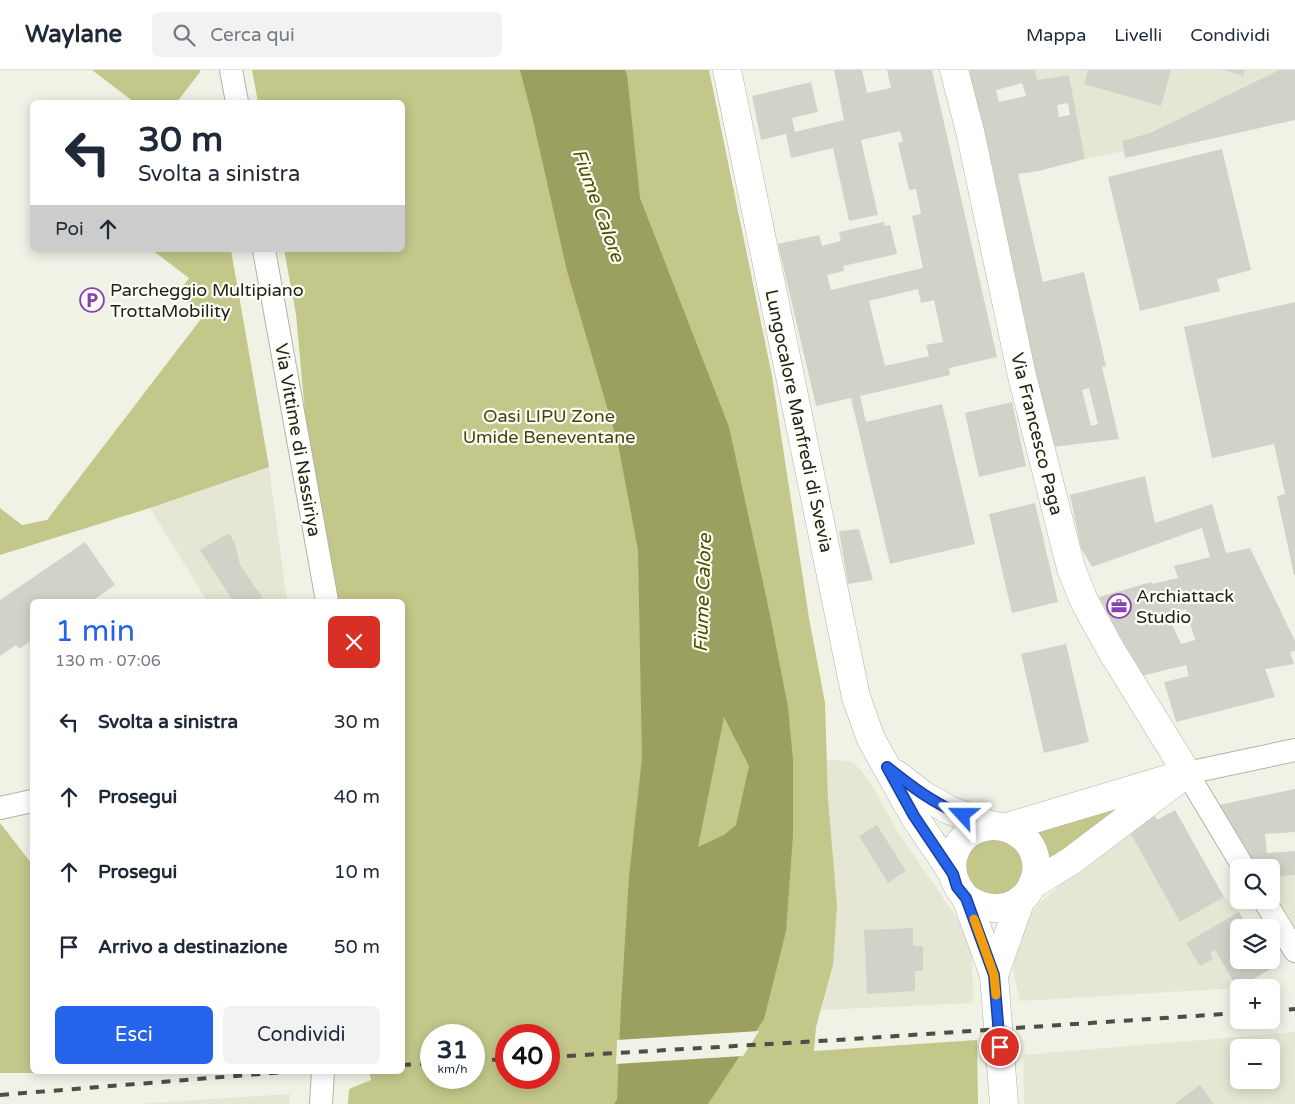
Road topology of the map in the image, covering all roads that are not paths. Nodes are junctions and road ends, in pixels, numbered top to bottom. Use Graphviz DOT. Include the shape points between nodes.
graph roads {
  1 [pos="231,70"];
  2 [pos="727,70"];
  3 [pos="954,70"];
  4 [pos="237,100"];
  5 [pos="264,252"];
  6 [pos="327,599"];
  7 [pos="1295,750"];
  8 [pos="887,767"];
  9 [pos="1187,773"];
  10 [pos="30,801"];
  11 [pos="0,808"];
  12 [pos="999,826"];
  13 [pos="1239,859"];
  14 [pos="959,886"];
  15 [pos="1027,892"];
  16 [pos="1269,909"];
  17 [pos="1295,951"];
  18 [pos="994,975"];
  19 [pos="323,1074"];
  20 [pos="321,1104"];
  21 [pos="1004,1104"];
  1 -- 4 [label="street"];
  2 -- 8 [label="street, Lungocalore Manfredi di Svevia" via="856,697 871,739"];
  3 -- 9 [label="street, Via Francesco Paga" via="1022,376 1071,568 1084,601 1111,650"];
  5 -- 6 [label="street, Via Vittime di Nassiriya"];
  7 -- 9 [label="street"];
  8 -- 12 [label="street, Lungocalore Manfredi di Svevia" via="922,795 949,810"];
  8 -- 14 [label="street, Lungocalore Manfredi di Svevia"];
  9 -- 12 [label="street"];
  9 -- 13 [label="street"];
  9 -- 15 [label="street"];
  10 -- 11 [label="street"];
  12 -- 14 [label="street" via="977,829 957,847 953,860"];
  12 -- 15 [label="street" via="1019,833 1030,844 1036,872"];
  14 -- 15 [label="street" via="975,905 987,908 1011,906"];
  14 -- 18 [label="street"];
  15 -- 18 [label="street"];
  16 -- 17 [label="street"];
  18 -- 21 [label="street"];
  19 -- 20 [label="street"];
}
